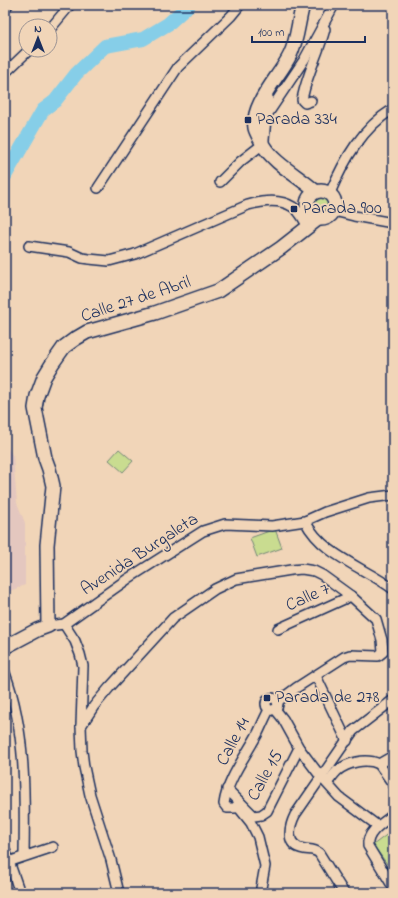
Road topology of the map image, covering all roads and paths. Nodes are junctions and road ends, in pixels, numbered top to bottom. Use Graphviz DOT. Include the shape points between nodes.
graph roads {
  1 [pos="8,5"];
  2 [pos="70,5"];
  3 [pos="240,5"];
  4 [pos="303,5"];
  5 [pos="334,5"];
  6 [pos="5,8"];
  7 [pos="328,16"];
  8 [pos="58,19"];
  9 [pos="21,58"];
  10 [pos="5,73"];
  11 [pos="311,101"];
  12 [pos="393,109"];
  13 [pos="260,118"];
  14 [pos="262,142"];
  15 [pos="220,182"];
  16 [pos="98,188"];
  17 [pos="315,192"];
  18 [pos="330,193"];
  19 [pos="334,210"];
  20 [pos="313,223"];
  21 [pos="393,223"];
  22 [pos="29,246"];
  23 [pos="393,495"];
  24 [pos="305,521"];
  25 [pos="393,589"];
  26 [pos="351,596"];
  27 [pos="64,624"];
  28 [pos="48,626"];
  29 [pos="278,629"];
  30 [pos="5,647"];
  31 [pos="5,673"];
  32 [pos="316,676"];
  33 [pos="393,700"];
  34 [pos="274,707"];
  35 [pos="81,726"];
  36 [pos="347,741"];
  37 [pos="299,748"];
  38 [pos="393,756"];
  39 [pos="379,764"];
  40 [pos="324,780"];
  41 [pos="393,784"];
  42 [pos="227,789"];
  43 [pos="238,804"];
  44 [pos="393,815"];
  45 [pos="378,826"];
  46 [pos="53,847"];
  47 [pos="5,850"];
  48 [pos="24,856"];
  49 [pos="7,863"];
  50 [pos="393,887"];
  51 [pos="20,893"];
  52 [pos="119,893"];
  53 [pos="263,893"];
  54 [pos="344,893"];
  1 -- 6 [label="street"];
  2 -- 8 [label="street"];
  3 -- 16 [label="street" via="178,67"];
  4 -- 13 [label="main road" via="290,55 266,93"];
  5 -- 7 [label="street"];
  7 -- 11 [label="street" via="321,45 312,63 302,95 305,103"];
  7 -- 13 [label="street" via="304,60"];
  9 -- 10 [label="street"];
  12 -- 18 [label="street" via="364,134 339,173"];
  13 -- 14 [label="main road"];
  14 -- 15 [label="street"];
  14 -- 17 [label="main road" via="281,164"];
  17 -- 18 [label="main road" via="323,190"];
  17 -- 20 [label="main road" via="309,198 307,206"];
  18 -- 19 [label="main road" via="335,201"];
  19 -- 20 [label="main road" via="328,217"];
  19 -- 21 [label="street"];
  20 -- 22 [label="street" via="293,206 275,201 262,201 135,254 109,261 82,258 69,252"];
  20 -- 28 [label="main road, Calle 27 de Abril" via="218,292 87,332 64,347 44,376 35,408 45,458 54,486 47,545"];
  23 -- 24 [label="street, Avenida Burgaleta" via="369,498"];
  24 -- 25 [label="street" via="313,534 337,556"];
  24 -- 27 [label="street, Avenida Burgaleta" via="272,526 225,524 203,531 128,578"];
  26 -- 29 [label="street, Calle 7"];
  26 -- 32 [label="street" via="376,618 383,649 381,654 374,657 344,657"];
  26 -- 35 [label="street" via="322,575 302,569 236,579 221,586 173,618 109,688"];
  27 -- 28 [label="street, Avenida Burgaleta"];
  27 -- 35 [label="street" via="75,641 83,666"];
  28 -- 30 [label="main road"];
  31 -- 48 [label="street" via="14,702 23,768"];
  32 -- 34 [label="street" via="296,688"];
  32 -- 36 [label="street"];
  33 -- 36 [label="street" via="356,728"];
  34 -- 37 [label="street"];
  34 -- 42 [label="street, Calle 14"];
  35 -- 52 [label="street" via="82,756 90,795"];
  36 -- 40 [label="street"];
  37 -- 40 [label="street"];
  37 -- 43 [label="street, Calle 15" via="264,814 258,816"];
  38 -- 39 [label="street"];
  39 -- 40 [label="street" via="353,763"];
  39 -- 41 [label="street"];
  40 -- 45 [label="street" via="339,797"];
  40 -- 54 [label="street" via="295,814 290,839 299,848 320,853"];
  42 -- 43 [label="street"];
  42 -- 43 [label="street" via="225,806 232,809"];
  43 -- 53 [label="street" via="258,837 265,866 261,888"];
  44 -- 45 [label="street"];
  45 -- 50 [label="street" via="370,835 368,846"];
  46 -- 48 [label="street"];
  47 -- 49 [label="street"];
  48 -- 49 [label="street"];
  49 -- 51 [label="street"];
}
